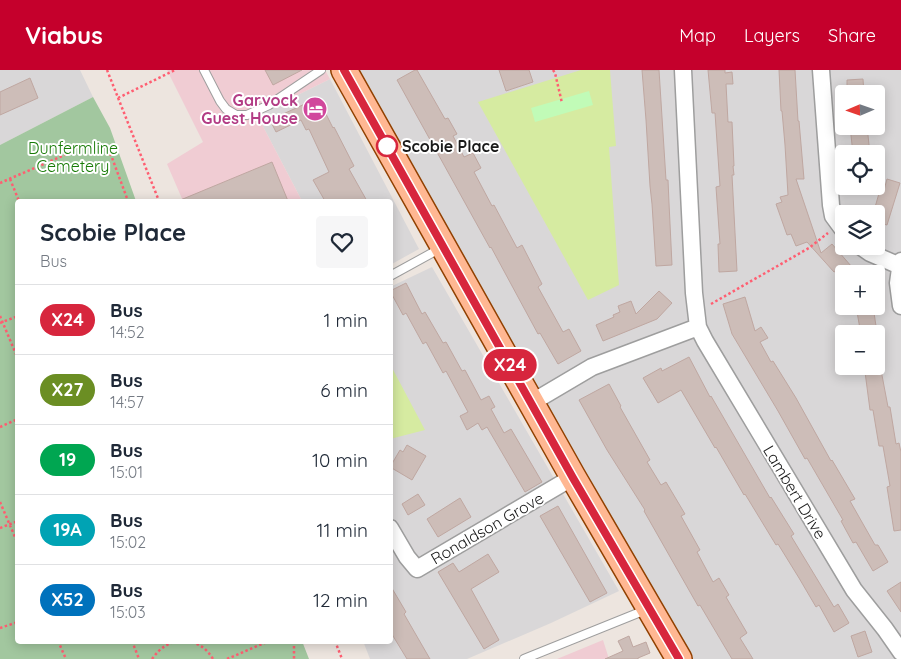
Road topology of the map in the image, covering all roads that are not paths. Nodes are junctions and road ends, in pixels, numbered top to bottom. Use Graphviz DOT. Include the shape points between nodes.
graph roads {
  1 [pos="204,70"];
  2 [pos="321,70"];
  3 [pos="344,70"];
  4 [pos="683,70"];
  5 [pos="821,70"];
  6 [pos="835,219"];
  7 [pos="443,247"];
  8 [pos="876,255"];
  9 [pos="900,263"];
  10 [pos="393,274"];
  11 [pos="901,306"];
  12 [pos="697,320"];
  13 [pos="531,403"];
  14 [pos="573,478"];
  15 [pos="393,533"];
  16 [pos="650,609"];
  17 [pos="901,652"];
  18 [pos="524,659"];
  19 [pos="679,659"];
  1 -- 2 [label="lane" via="226,109 236,115 247,115 269,105"];
  3 -- 7 [label="main road"];
  4 -- 12 [label="street, Lambert Drive"];
  5 -- 6 [label="street" via="831,205"];
  7 -- 10 [label="lane"];
  7 -- 13 [label="main road"];
  8 -- 9 [label="street"];
  9 -- 11 [label="street"];
  12 -- 13 [label="street" via="592,366"];
  12 -- 17 [label="street, Lambert Drive" via="705,341 854,590"];
  13 -- 14 [label="main road"];
  14 -- 15 [label="street, Ronaldson Grove" via="418,569"];
  14 -- 16 [label="main road"];
  16 -- 18 [label="lane"];
  16 -- 19 [label="main road"];
}
